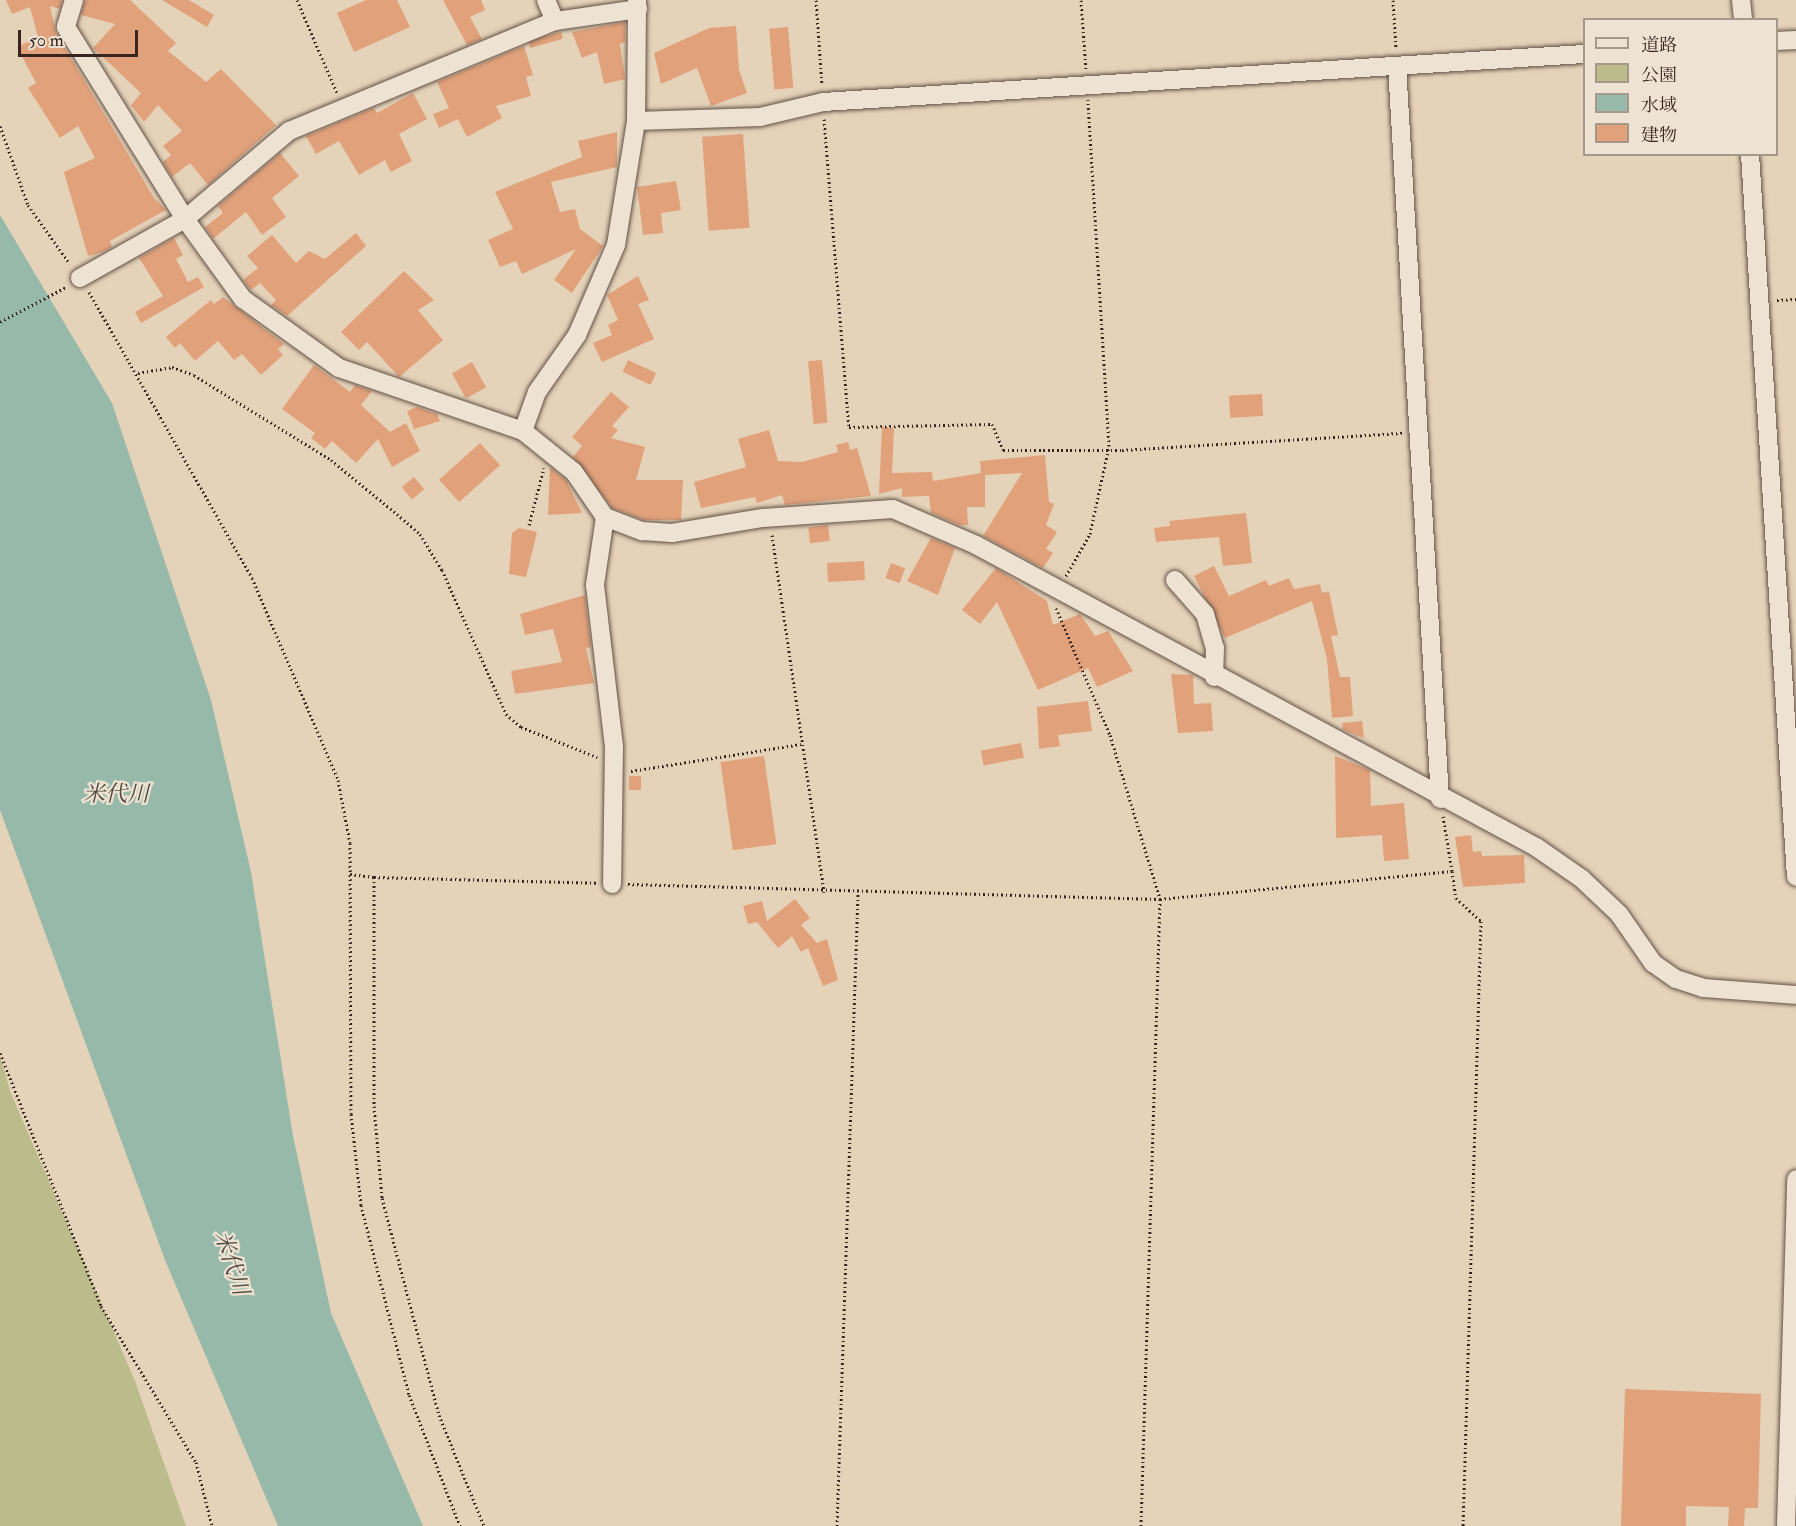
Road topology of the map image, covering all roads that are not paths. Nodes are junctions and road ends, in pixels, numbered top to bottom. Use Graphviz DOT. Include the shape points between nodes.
graph roads {
  1 [pos="74,0"];
  2 [pos="546,0"];
  3 [pos="1741,0"];
  4 [pos="638,5"];
  5 [pos="1743,18"];
  6 [pos="555,21"];
  7 [pos="1796,40"];
  8 [pos="1778,41"];
  9 [pos="1583,54"];
  10 [pos="1397,66"];
  11 [pos="636,121"];
  12 [pos="1750,156"];
  13 [pos="185,219"];
  14 [pos="80,278"];
  15 [pos="523,431"];
  16 [pos="605,517"];
  17 [pos="1175,580"];
  18 [pos="1214,677"];
  19 [pos="1440,800"];
  20 [pos="1796,877"];
  21 [pos="612,884"];
  22 [pos="1796,995"];
  23 [pos="1796,1179"];
  24 [pos="1786,1526"];
  1 -- 13 [label="street" via="66,27"];
  2 -- 6 [label="street"];
  3 -- 5 [label="street"];
  4 -- 6 [label="street"];
  4 -- 11 [label="street"];
  6 -- 13 [label="street" via="289,131"];
  7 -- 8 [label="street"];
  9 -- 10 [label="street"];
  10 -- 11 [label="street" via="823,102 760,117"];
  10 -- 19 [label="street"];
  11 -- 15 [label="street" via="616,245 577,335 537,392"];
  12 -- 20 [label="street"];
  13 -- 14 [label="street"];
  13 -- 15 [label="street" via="243,299 339,368"];
  15 -- 16 [label="street" via="574,472"];
  16 -- 18 [label="street" via="642,531 672,532 769,518 893,509 1058,590"];
  16 -- 21 [label="street" via="595,585 614,766"];
  17 -- 18 [label="street" via="1204,614 1215,648"];
  18 -- 19 [label="street"];
  19 -- 22 [label="street" via="1536,848 1582,879 1619,914 1653,963 1676,979 1703,988"];
  23 -- 24 [label="street"];
}
